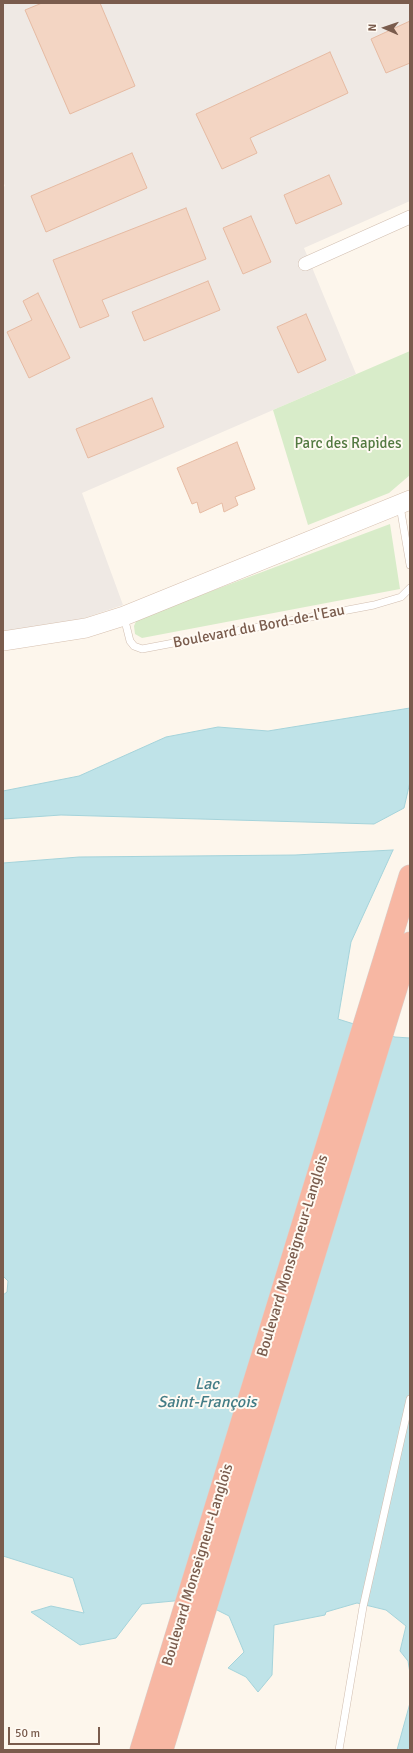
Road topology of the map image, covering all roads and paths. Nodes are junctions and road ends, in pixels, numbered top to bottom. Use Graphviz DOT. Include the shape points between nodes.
graph roads {
  1 [pos="410,217"];
  2 [pos="305,264"];
  3 [pos="405,502"];
  4 [pos="410,564"];
  5 [pos="410,589"];
  6 [pos="124,616"];
  7 [pos="3,641"];
  8 [pos="410,876"];
  9 [pos="410,943"];
  10 [pos="373,1030"];
  11 [pos="410,1399"];
  12 [pos="197,1600"];
  13 [pos="141,1750"];
  14 [pos="162,1750"];
  15 [pos="339,1750"];
  1 -- 2 [label="street"];
  3 -- 4 [label="lane"];
  3 -- 6 [label="street"];
  5 -- 6 [label="lane, Boulevard du Bord-de-l'Eau" via="401,597 374,605 142,649 130,641"];
  6 -- 7 [label="street" via="86,628"];
  8 -- 10 [label="highway, Boulevard Monseigneur-Langlois"];
  9 -- 10 [label="highway, Boulevard Monseigneur-Langlois"];
  10 -- 12 [label="highway, Boulevard Monseigneur-Langlois"];
  11 -- 15 [label="lane" via="363,1607"];
  12 -- 13 [label="highway, Boulevard Monseigneur-Langlois"];
  12 -- 14 [label="highway, Boulevard Monseigneur-Langlois"];
}
